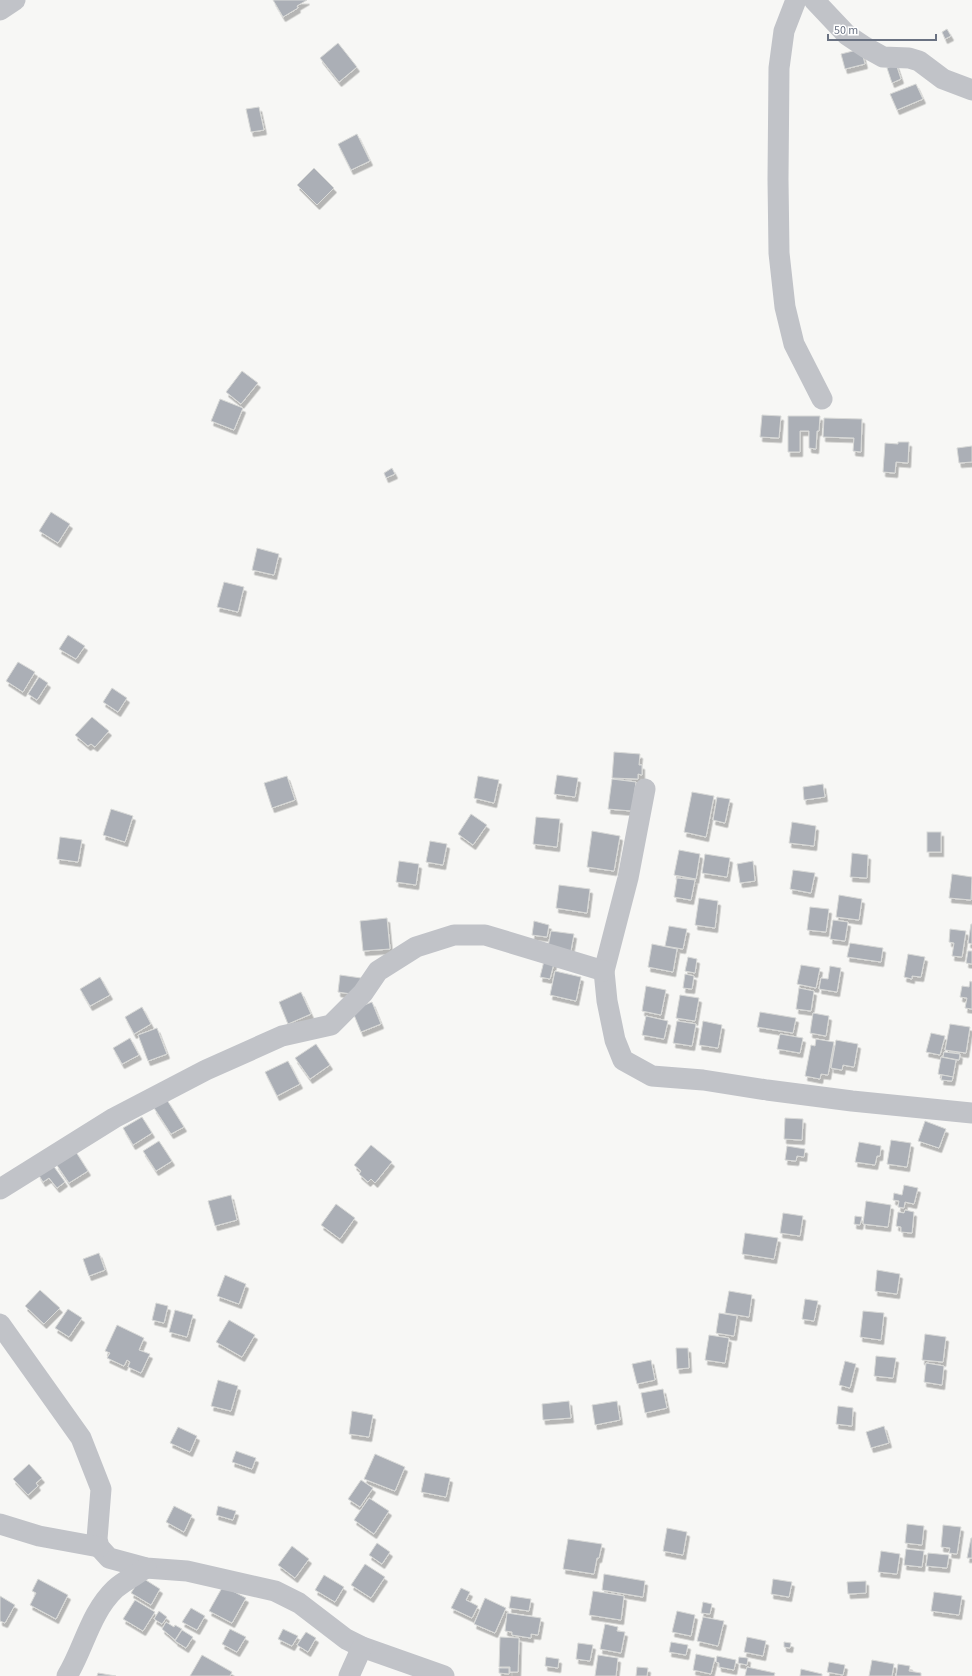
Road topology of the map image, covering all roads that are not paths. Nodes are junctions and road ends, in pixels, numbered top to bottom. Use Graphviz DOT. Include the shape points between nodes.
graph roads {
  1 [pos="15,0"];
  2 [pos="796,0"];
  3 [pos="814,0"];
  4 [pos="0,10"];
  5 [pos="972,90"];
  6 [pos="822,399"];
  7 [pos="645,789"];
  8 [pos="604,971"];
  9 [pos="972,1113"];
  10 [pos="0,1188"];
  11 [pos="0,1324"];
  12 [pos="0,1524"];
  13 [pos="99,1547"];
  14 [pos="146,1568"];
  15 [pos="362,1647"];
  16 [pos="67,1676"];
  17 [pos="349,1676"];
  18 [pos="444,1676"];
  1 -- 4 [label="street"];
  2 -- 6 [label="street" via="784,31 779,68 779,253 785,307 794,344"];
  3 -- 5 [label="street" via="847,35 865,47 883,57 919,61 943,79"];
  7 -- 8 [label="street" via="628,878"];
  8 -- 9 [label="street" via="615,1040 623,1060 652,1076"];
  8 -- 10 [label="street" via="485,936 454,935 416,947 378,971 363,993 331,1025 282,1036 206,1070 114,1118"];
  11 -- 13 [label="street" via="81,1438 101,1489 97,1539"];
  12 -- 13 [label="street" via="38,1536"];
  13 -- 14 [label="street" via="109,1558"];
  14 -- 15 [label="street" via="187,1571 275,1591 299,1603 346,1639"];
  14 -- 16 [label="street" via="115,1589 97,1612"];
  15 -- 17 [label="street"];
  15 -- 18 [label="street"];
}
